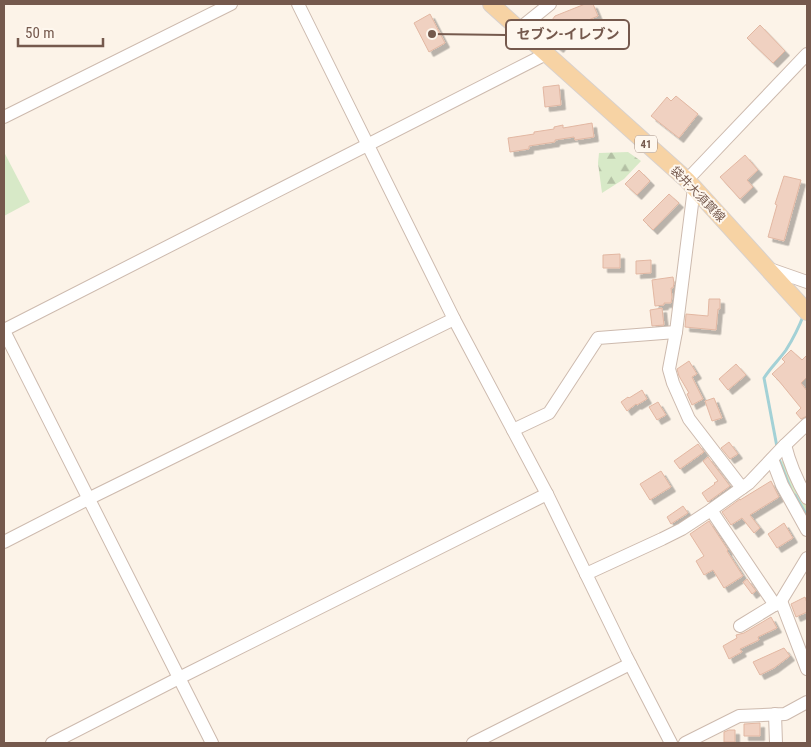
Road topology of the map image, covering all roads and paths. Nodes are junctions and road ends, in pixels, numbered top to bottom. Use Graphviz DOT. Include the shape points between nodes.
graph roads {
  1 [pos="230,4"];
  2 [pos="298,4"];
  3 [pos="491,4"];
  4 [pos="550,4"];
  5 [pos="519,29"];
  6 [pos="546,54"];
  7 [pos="807,54"];
  8 [pos="4,116"];
  9 [pos="368,145"];
  10 [pos="691,184"];
  11 [pos="767,268"];
  12 [pos="807,282"];
  13 [pos="807,312"];
  14 [pos="454,319"];
  15 [pos="4,330"];
  16 [pos="676,332"];
  17 [pos="807,424"];
  18 [pos="513,430"];
  19 [pos="785,445"];
  20 [pos="772,459"];
  21 [pos="742,488"];
  22 [pos="547,494"];
  23 [pos="807,498"];
  24 [pos="88,499"];
  25 [pos="711,510"];
  26 [pos="807,530"];
  27 [pos="4,542"];
  28 [pos="807,558"];
  29 [pos="586,574"];
  30 [pos="778,603"];
  31 [pos="740,626"];
  32 [pos="630,664"];
  33 [pos="807,669"];
  34 [pos="179,678"];
  35 [pos="807,702"];
  36 [pos="775,714"];
  37 [pos="52,743"];
  38 [pos="212,743"];
  39 [pos="473,743"];
  40 [pos="671,743"];
  41 [pos="684,743"];
  42 [pos="776,743"];
  1 -- 8 [label="street"];
  2 -- 9 [label="street"];
  3 -- 5 [label="main road, 袋井大須賀線 / 41"];
  4 -- 5 [label="street"];
  5 -- 6 [label="main road, 袋井大須賀線 / 41"];
  6 -- 9 [label="street"];
  6 -- 10 [label="main road, 袋井大須賀線 / 41"];
  7 -- 10 [label="street"];
  9 -- 14 [label="street"];
  9 -- 15 [label="street"];
  10 -- 11 [label="main road, 袋井大須賀線 / 41"];
  10 -- 16 [label="street"];
  11 -- 12 [label="street"];
  11 -- 13 [label="main road, 袋井大須賀線 / 41"];
  14 -- 18 [label="street"];
  14 -- 24 [label="street"];
  15 -- 24 [label="street"];
  16 -- 18 [label="street" via="598,338 549,413"];
  16 -- 21 [label="street" via="669,369 673,383 689,419"];
  17 -- 19 [label="street"];
  18 -- 22 [label="street"];
  19 -- 20 [label="street"];
  19 -- 23 [label="street" via="793,472"];
  20 -- 21 [label="street"];
  20 -- 26 [label="street" via="782,485"];
  21 -- 25 [label="street"];
  22 -- 29 [label="street"];
  22 -- 34 [label="street"];
  24 -- 27 [label="street"];
  24 -- 34 [label="street"];
  25 -- 29 [label="street" via="682,529"];
  25 -- 30 [label="street"];
  28 -- 30 [label="street"];
  29 -- 32 [label="street"];
  30 -- 31 [label="street"];
  30 -- 33 [label="street"];
  32 -- 39 [label="street"];
  32 -- 40 [label="street"];
  34 -- 37 [label="street"];
  34 -- 38 [label="street"];
  35 -- 36 [label="street" via="785,714"];
  36 -- 41 [label="street" via="739,716"];
  36 -- 42 [label="street"];
}
